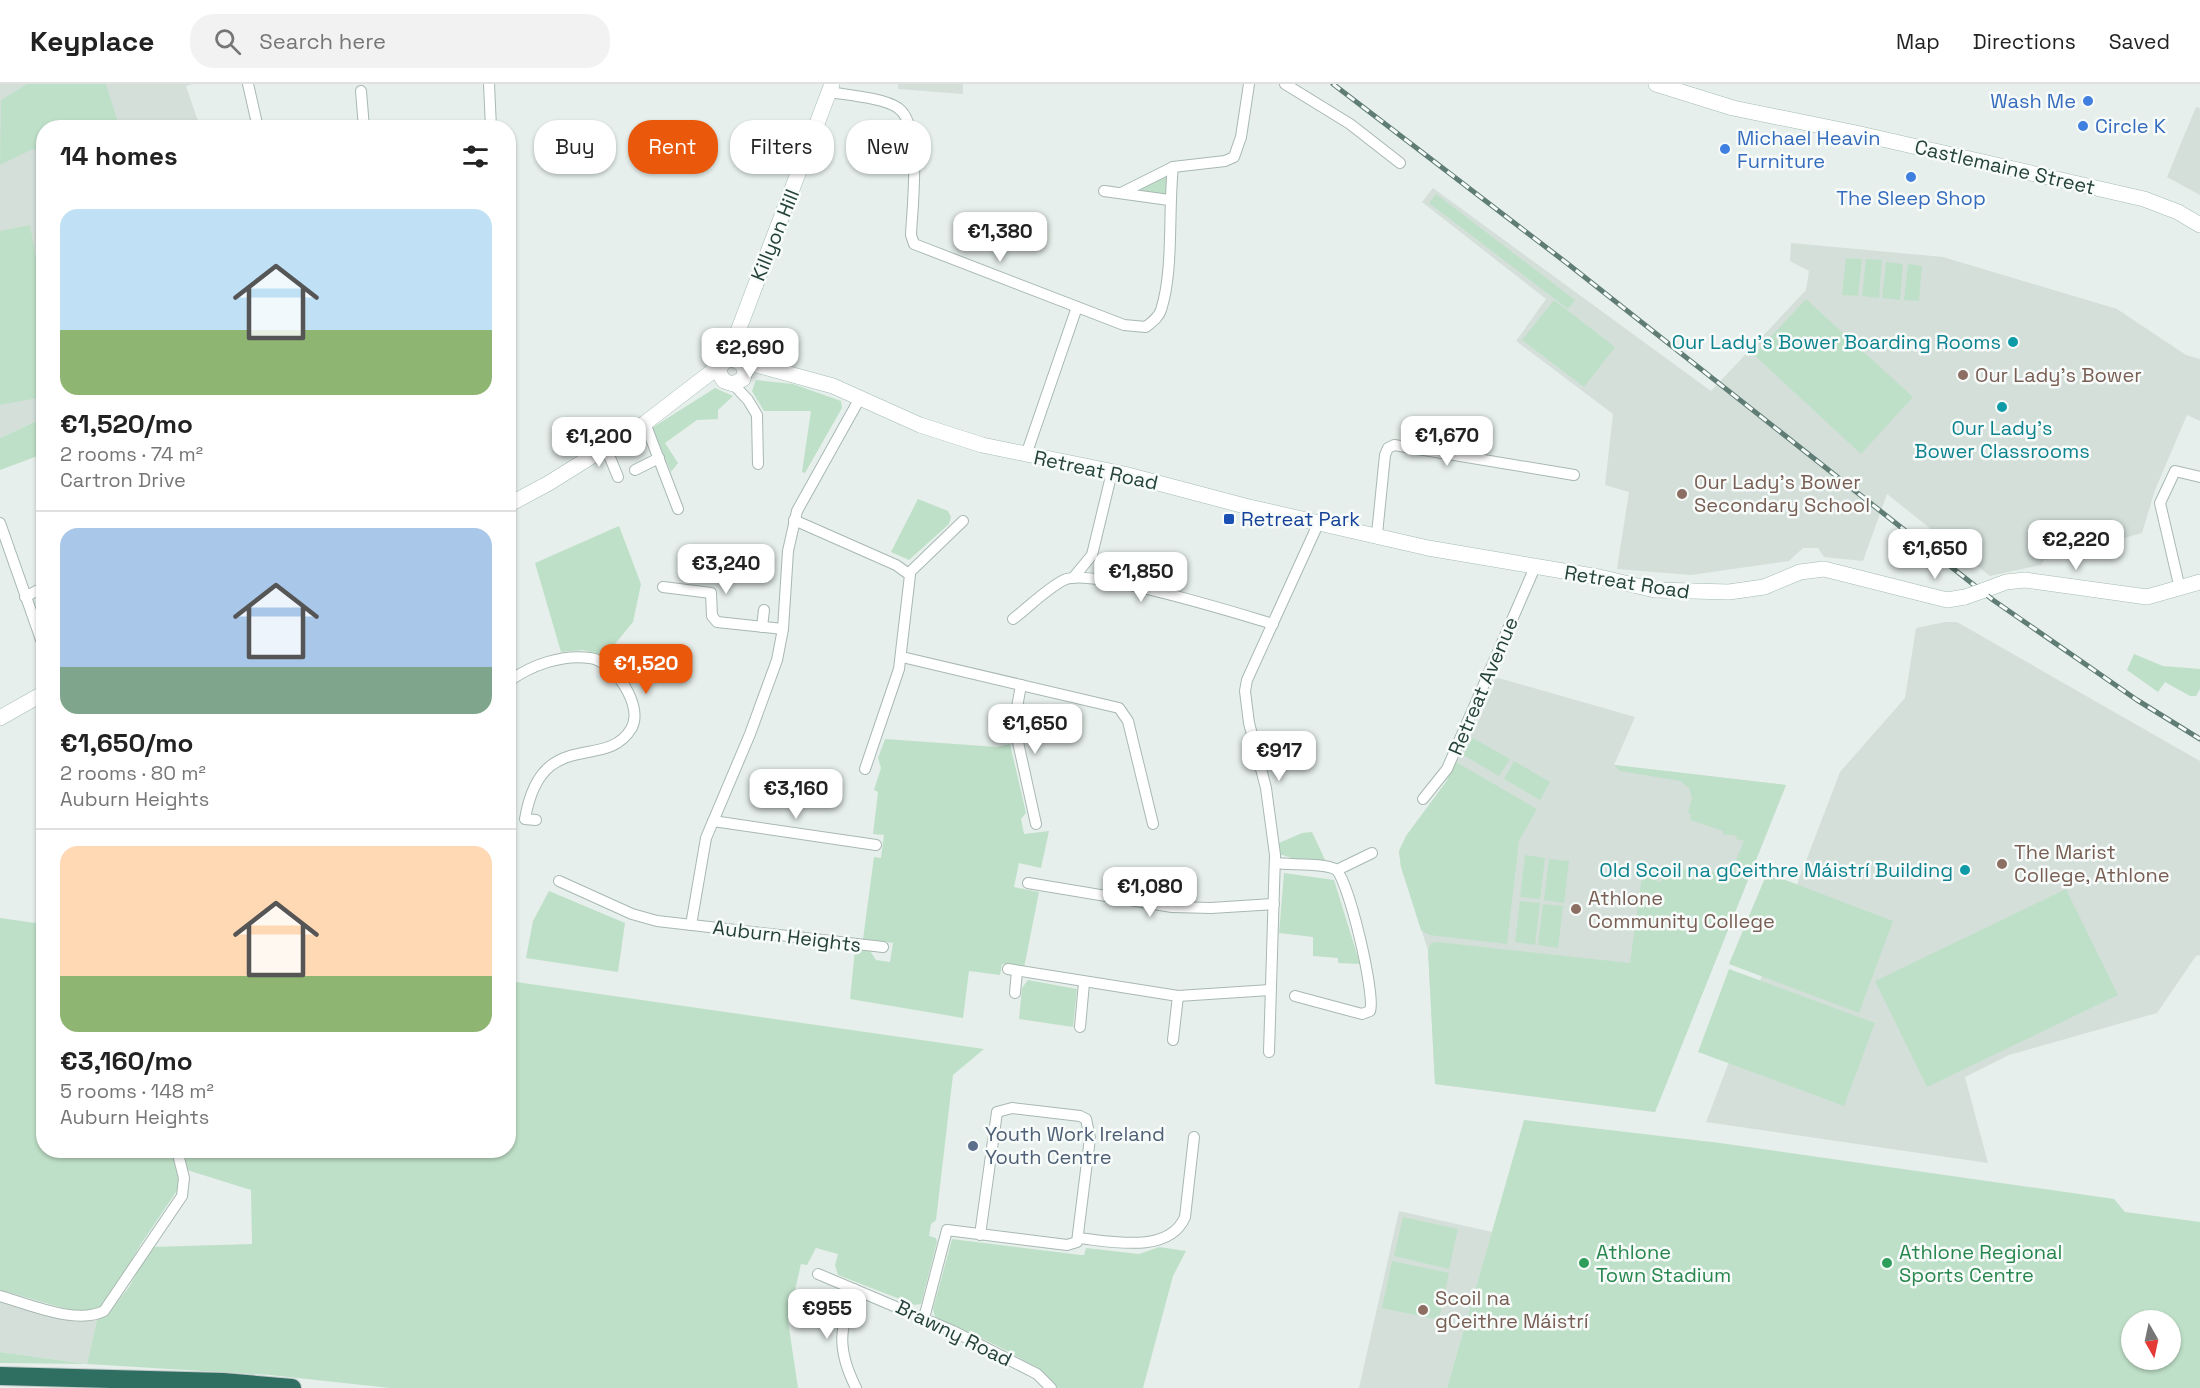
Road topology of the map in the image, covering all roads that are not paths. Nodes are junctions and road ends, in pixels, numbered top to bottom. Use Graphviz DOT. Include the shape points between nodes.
graph roads {
  1 [pos="248,84"];
  2 [pos="489,84"];
  3 [pos="1249,84"];
  4 [pos="1285,84"];
  5 [pos="1656,84"];
  6 [pos="831,88"];
  7 [pos="361,91"];
  8 [pos="256,120"];
  9 [pos="363,120"];
  10 [pos="491,120"];
  11 [pos="1400,163"];
  12 [pos="1173,167"];
  13 [pos="1104,191"];
  14 [pos="1122,193"];
  15 [pos="1169,200"];
  16 [pos="2200,225"];
  17 [pos="1077,307"];
  18 [pos="733,367"];
  19 [pos="860,398"];
  20 [pos="645,423"];
  21 [pos="606,448"];
  22 [pos="1026,455"];
  23 [pos="660,458"];
  24 [pos="758,464"];
  25 [pos="1112,472"];
  26 [pos="1574,475"];
  27 [pos="2200,477"];
  28 [pos="516,500"];
  29 [pos="678,508"];
  30 [pos="794,520"];
  31 [pos="963,521"];
  32 [pos="1319,522"];
  33 [pos="0,523"];
  34 [pos="1377,534"];
  35 [pos="1535,567"];
  36 [pos="909,573"];
  37 [pos="1073,578"];
  38 [pos="2200,582"];
  39 [pos="663,587"];
  40 [pos="2180,589"];
  41 [pos="36,591"];
  42 [pos="25,597"];
  43 [pos="764,610"];
  44 [pos="1013,619"];
  45 [pos="1273,624"];
  46 [pos="36,627"];
  47 [pos="762,627"];
  48 [pos="783,629"];
  49 [pos="902,657"];
  50 [pos="516,678"];
  51 [pos="1021,685"];
  52 [pos="36,698"];
  53 [pos="0,718"];
  54 [pos="865,769"];
  55 [pos="1423,799"];
  56 [pos="536,820"];
  57 [pos="713,821"];
  58 [pos="1036,824"];
  59 [pos="1153,824"];
  60 [pos="876,846"];
  61 [pos="1372,853"];
  62 [pos="1275,864"];
  63 [pos="1337,870"];
  64 [pos="559,881"];
  65 [pos="1028,883"];
  66 [pos="1274,904"];
  67 [pos="691,925"];
  68 [pos="883,947"];
  69 [pos="1084,983"];
  70 [pos="1269,990"];
  71 [pos="1015,993"];
  72 [pos="1178,996"];
  73 [pos="1295,996"];
  74 [pos="1080,1027"];
  75 [pos="1173,1040"];
  76 [pos="1269,1052"];
  77 [pos="1194,1137"];
  78 [pos="179,1158"];
  79 [pos="980,1235"];
  80 [pos="1078,1238"];
  81 [pos="818,1274"];
  82 [pos="854,1289"];
  83 [pos="0,1296"];
  84 [pos="924,1318"];
  85 [pos="0,1376"];
  86 [pos="292,1388"];
  87 [pos="856,1388"];
  88 [pos="1050,1388"];
  1 -- 8 [label="street"];
  2 -- 10 [label="street"];
  3 -- 12 [label="street" via="1242,137 1234,157"];
  4 -- 11 [label="street" via="1350,124"];
  5 -- 16 [label="street, Castlemaine Street" via="1733,108 2144,199"];
  6 -- 17 [label="street" via="897,107 908,119 913,148 914,244"];
  6 -- 18 [label="street, Killyon Hill"];
  7 -- 9 [label="street"];
  12 -- 14 [label="street"];
  12 -- 15 [label="street"];
  13 -- 14 [label="street"];
  14 -- 15 [label="street"];
  15 -- 17 [label="street" via="1161,312 1146,327 1137,327"];
  17 -- 22 [label="street"];
  18 -- 19 [label="street, Retreat Road" via="771,369 825,383"];
  18 -- 20 [label="street" via="691,389"];
  18 -- 24 [label="street" via="758,419"];
  19 -- 22 [label="street, Retreat Road" via="940,433"];
  19 -- 30 [label="street, Auburn Heights"];
  20 -- 21 [label="street"];
  20 -- 23 [label="street"];
  21 -- 23 [label="street" via="622,475"];
  21 -- 28 [label="street"];
  22 -- 25 [label="street, Retreat Road"];
  23 -- 29 [label="street"];
  25 -- 32 [label="street, Retreat Road"];
  25 -- 37 [label="street" via="1092,555"];
  26 -- 34 [label="street" via="1394,445 1385,455"];
  27 -- 40 [label="street" via="2175,471 2160,503"];
  30 -- 36 [label="street"];
  30 -- 48 [label="street, Auburn Heights"];
  31 -- 36 [label="street"];
  32 -- 34 [label="street, Retreat Road"];
  32 -- 45 [label="street"];
  33 -- 42 [label="street"];
  34 -- 35 [label="street, Retreat Road" via="1426,552"];
  35 -- 40 [label="street, Retreat Road, bridge" via="1655,590 1696,593 1764,587 1800,572 1824,569 1947,600 2025,580 2138,596"];
  35 -- 55 [label="street, Retreat Avenue" via="1448,769"];
  36 -- 49 [label="street"];
  37 -- 44 [label="street" via="1065,579"];
  37 -- 45 [label="street" via="1159,592"];
  38 -- 40 [label="street, Retreat Road"];
  39 -- 47 [label="street" via="711,592 712,616 717,622"];
  41 -- 42 [label="street"];
  42 -- 46 [label="street"];
  43 -- 47 [label="street"];
  45 -- 62 [label="street" via="1245,691 1266,788"];
  47 -- 48 [label="street"];
  48 -- 57 [label="street, Auburn Heights" via="763,702"];
  49 -- 51 [label="street"];
  49 -- 54 [label="street"];
  50 -- 56 [label="street" via="539,665 591,658 618,678 635,709 633,728 619,742 566,756 546,769 528,803 525,819"];
  51 -- 58 [label="street" via="1014,724"];
  51 -- 59 [label="street" via="1123,711"];
  52 -- 53 [label="street"];
  57 -- 60 [label="street"];
  57 -- 67 [label="street, Auburn Heights" via="704,844"];
  61 -- 63 [label="street"];
  62 -- 63 [label="street"];
  62 -- 66 [label="street"];
  63 -- 73 [label="street" via="1357,930 1372,992 1371,1009 1362,1014"];
  64 -- 67 [label="street, Auburn Heights" via="643,918"];
  65 -- 66 [label="street" via="1172,907"];
  66 -- 70 [label="street"];
  67 -- 68 [label="street, Auburn Heights"];
  69 -- 71 [label="street" via="1012,970"];
  69 -- 72 [label="street"];
  69 -- 74 [label="street"];
  70 -- 72 [label="street"];
  70 -- 76 [label="street"];
  72 -- 75 [label="street"];
  77 -- 80 [label="street" via="1185,1217 1180,1225 1157,1239 1139,1244"];
  78 -- 83 [label="street" via="183,1196 104,1311 92,1317 73,1316"];
  79 -- 80 [label="street" via="1067,1245"];
  79 -- 80 [label="street" via="995,1116 1002,1108 1012,1108 1080,1116 1088,1121 1090,1147"];
  79 -- 84 [label="street" via="941,1229"];
  81 -- 82 [label="street, Brawny Road"];
  82 -- 84 [label="street, Brawny Road"];
  82 -- 87 [label="street" via="841,1335 844,1364"];
  84 -- 88 [label="street, Brawny Road" via="1028,1369"];
  85 -- 86 [label="highway" via="224,1382"];
}
